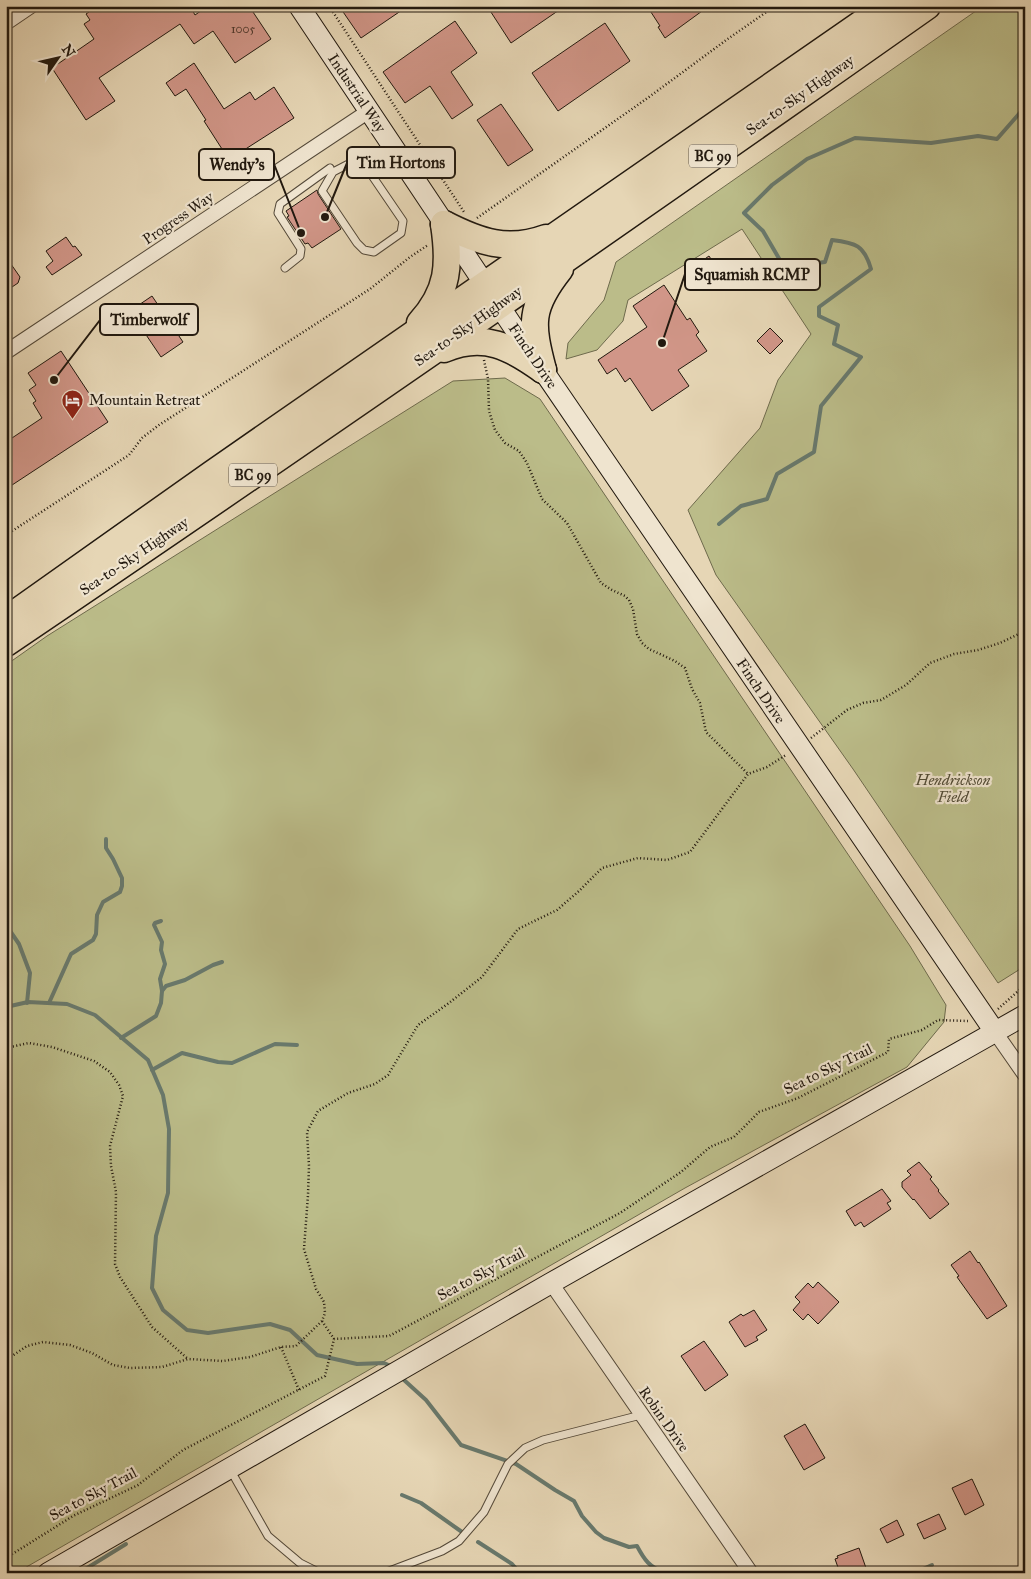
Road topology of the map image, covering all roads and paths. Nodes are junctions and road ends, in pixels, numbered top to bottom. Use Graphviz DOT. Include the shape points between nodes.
graph roads {
  1 [pos="32,6"];
  2 [pos="299,6"];
  3 [pos="329,6"];
  4 [pos="776,6"];
  5 [pos="887,6"];
  6 [pos="927,6"];
  7 [pos="6,23"];
  8 [pos="369,111"];
  9 [pos="330,168"];
  10 [pos="472,221"];
  11 [pos="448,228"];
  12 [pos="357,243"];
  13 [pos="566,244"];
  14 [pos="285,268"];
  15 [pos="492,295"];
  16 [pos="401,344"];
  17 [pos="6,352"];
  18 [pos="483,354"];
  19 [pos="423,358"];
  20 [pos="543,370"];
  21 [pos="6,535"];
  22 [pos="6,620"];
  23 [pos="1025,630"];
  24 [pos="6,643"];
  25 [pos="799,747"];
  26 [pos="779,760"];
  27 [pos="748,774"];
  28 [pos="1025,985"];
  29 [pos="995,1011"];
  30 [pos="1025,1015"];
  31 [pos="977,1022"];
  32 [pos="995,1032"];
  33 [pos="6,1048"];
  34 [pos="1025,1075"];
  35 [pos="550,1283"];
  36 [pos="322,1321"];
  37 [pos="334,1339"];
  38 [pos="281,1347"];
  39 [pos="188,1359"];
  40 [pos="6,1362"];
  41 [pos="299,1390"];
  42 [pos="641,1414"];
  43 [pos="230,1468"];
  44 [pos="6,1558"];
  45 [pos="48,1573"];
  46 [pos="320,1573"];
  47 [pos="384,1573"];
  48 [pos="751,1573"];
  1 -- 7 [label="street"];
  2 -- 8 [label="street, Industrial Way"];
  3 -- 11 [label="path"];
  4 -- 10 [label="path"];
  5 -- 13 [label="highway, Sea-to-Sky Highway"];
  6 -- 13 [label="highway, Sea-to-Sky Highway / BC 99"];
  8 -- 11 [label="street, Industrial Way"];
  8 -- 17 [label="street, Progress Way"];
  9 -- 14 [label="lane" via="280,204 278,213 301,249 300,256"];
  11 -- 13 [label="highway" via="500,245 517,246 538,241"];
  11 -- 15 [label="street, Industrial Way"];
  11 -- 16 [label="highway" via="448,268 444,285 428,314"];
  11 -- 21 [label="path" via="370,289 160,425 142,438 129,455"];
  12 -- 12 [label="lane" via="322,191 333,172 360,158 403,221 401,232 374,252 364,250"];
  13 -- 15 [label="highway, Sea-to-Sky Highway"];
  13 -- 20 [label="highway" via="536,312 535,339"];
  15 -- 16 [label="highway, Sea-to-Sky Highway / BC 99"];
  15 -- 19 [label="highway, Sea-to-Sky Highway / BC 99"];
  15 -- 20 [label="street, Finch Drive"];
  16 -- 22 [label="highway, Sea-to-Sky Highway / BC 99"];
  18 -- 27 [label="path" via="489,411 495,430 527,463 542,499 567,523 601,583 630,600 637,634 642,642 649,650 685,668 700,703 706,732"];
  19 -- 20 [label="highway" via="455,344 485,342 519,353"];
  19 -- 24 [label="highway, Sea-to-Sky Highway / BC 99"];
  20 -- 25 [label="street, Finch Drive"];
  23 -- 25 [label="path" via="1000,643 930,663 906,685 881,700 863,702 847,710"];
  25 -- 32 [label="street, Finch Drive"];
  26 -- 27 [label="path"];
  27 -- 36 [label="path" via="690,852 667,860 638,858 602,868 557,910 518,928 482,977 418,1025 388,1074 375,1084 348,1093 318,1111 307,1132 309,1166 304,1249 316,1289 324,1302"];
  28 -- 29 [label="path"];
  30 -- 32 [label="street"];
  31 -- 37 [label="path, Sea to Sky Trail" via="938,1020 922,1030 889,1040 888,1052 798,1098 759,1112 734,1137 710,1147 681,1172 611,1218 389,1336"];
  32 -- 34 [label="street, Finch Drive"];
  32 -- 35 [label="street"];
  33 -- 39 [label="path" via="30,1043 52,1047 94,1061 110,1072 119,1085 123,1096 110,1146 116,1192 116,1264 120,1277 152,1327"];
  35 -- 42 [label="street, Robin Drive"];
  35 -- 43 [label="street"];
  36 -- 37 [label="path"];
  36 -- 38 [label="path" via="296,1346"];
  37 -- 41 [label="path, Sea to Sky Trail" via="325,1376"];
  38 -- 39 [label="path" via="223,1361"];
  38 -- 41 [label="path"];
  39 -- 40 [label="path" via="162,1367 130,1368 113,1365 70,1345 43,1342 27,1346"];
  41 -- 44 [label="path, Sea to Sky Trail" via="183,1450 138,1485 73,1516"];
  42 -- 47 [label="lane" via="543,1440 525,1448 508,1464 484,1512 460,1541"];
  42 -- 48 [label="street, Robin Drive"];
  43 -- 45 [label="street"];
  43 -- 46 [label="lane" via="268,1536 300,1563"];
}
